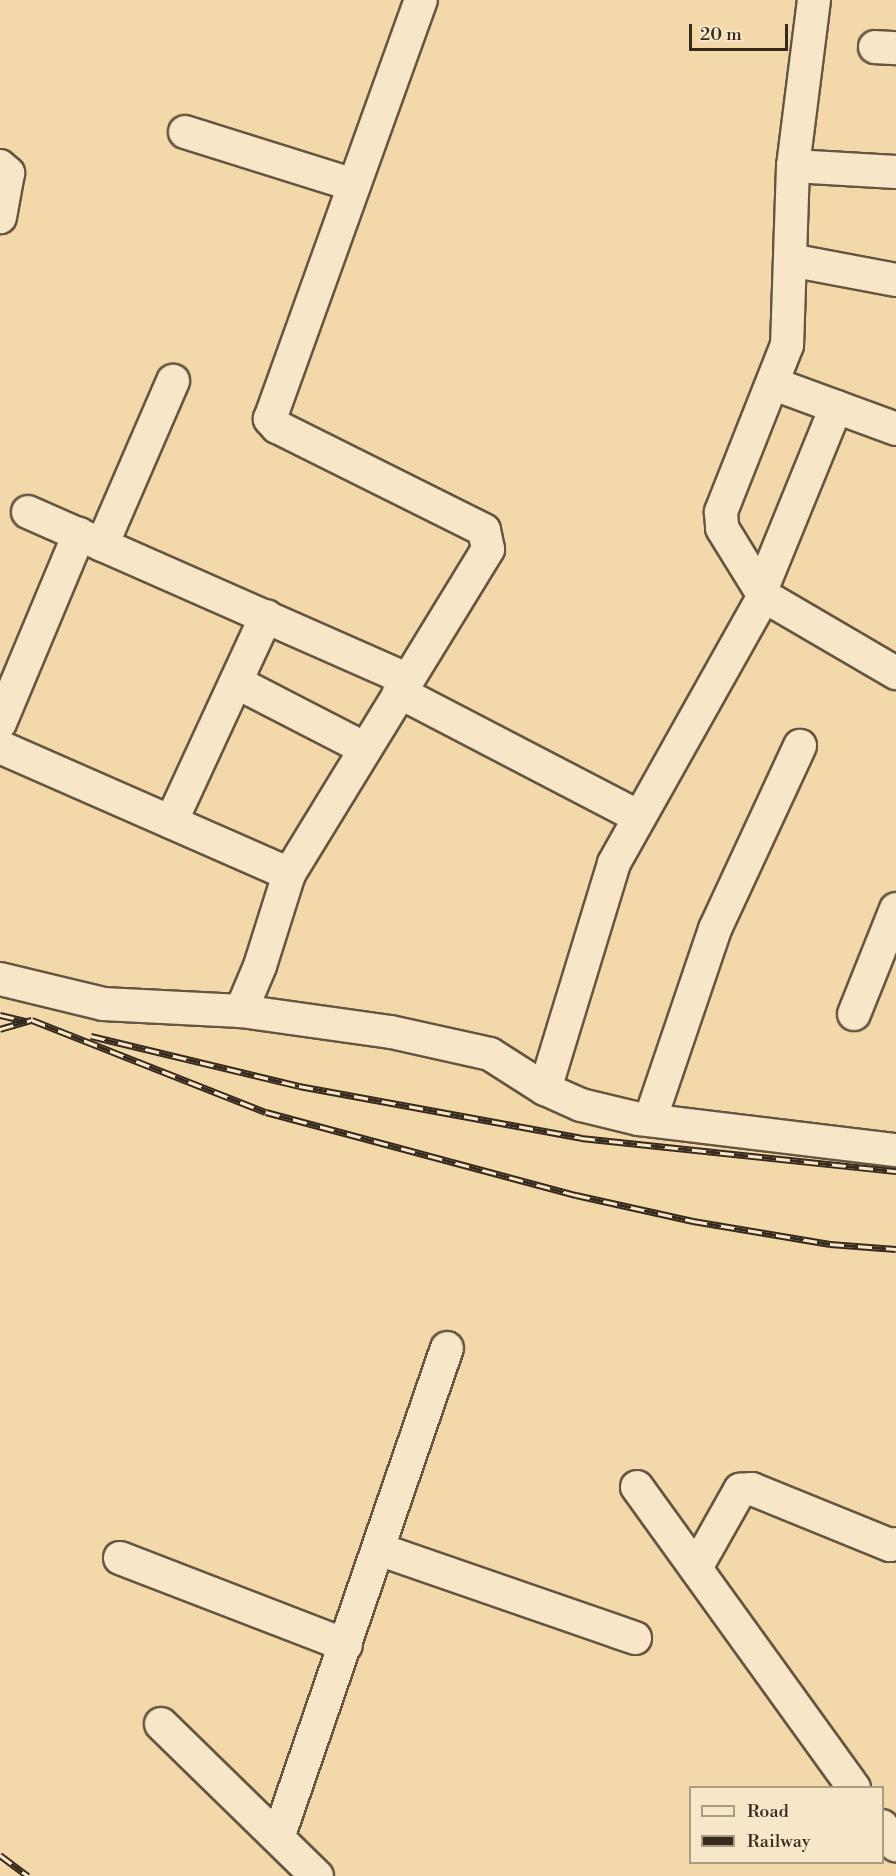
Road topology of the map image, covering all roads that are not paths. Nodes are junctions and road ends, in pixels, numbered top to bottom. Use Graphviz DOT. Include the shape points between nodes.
graph roads {
  1 [pos="421,0"];
  2 [pos="814,0"];
  3 [pos="184,132"];
  4 [pos="0,166"];
  5 [pos="793,166"];
  6 [pos="896,172"];
  7 [pos="354,185"];
  8 [pos="0,217"];
  9 [pos="790,260"];
  10 [pos="896,280"];
  11 [pos="173,381"];
  12 [pos="774,384"];
  13 [pos="836,407"];
  14 [pos="896,429"];
  15 [pos="28,512"];
  16 [pos="91,540"];
  17 [pos="763,594"];
  18 [pos="266,616"];
  19 [pos="896,673"];
  20 [pos="236,682"];
  21 [pos="403,686"];
  22 [pos="0,723"];
  23 [pos="800,746"];
  24 [pos="0,747"];
  25 [pos="364,748"];
  26 [pos="639,817"];
  27 [pos="171,822"];
  28 [pos="288,874"];
  29 [pos="896,909"];
  30 [pos="0,979"];
  31 [pos="241,1011"];
  32 [pos="854,1014"];
  33 [pos="545,1089"];
  34 [pos="650,1120"];
  35 [pos="896,1149"];
  36 [pos="447,1348"];
  37 [pos="637,1487"];
  38 [pos="896,1544"];
  39 [pos="378,1548"];
  40 [pos="120,1558"];
  41 [pos="696,1568"];
  42 [pos="635,1638"];
  43 [pos="346,1645"];
  44 [pos="161,1724"];
  45 [pos="854,1786"];
  46 [pos="884,1829"];
  47 [pos="279,1835"];
  48 [pos="896,1845"];
  49 [pos="317,1876"];
  1 -- 7 [label="street"];
  2 -- 5 [label="street"];
  3 -- 7 [label="street"];
  4 -- 8 [label="street" via="8,173 8,185"];
  5 -- 6 [label="street"];
  5 -- 9 [label="street"];
  7 -- 21 [label="street" via="270,419 277,427 484,530 488,537 488,549"];
  9 -- 10 [label="street"];
  9 -- 12 [label="street" via="787,345"];
  11 -- 16 [label="street"];
  12 -- 13 [label="street"];
  12 -- 17 [label="street" via="721,512 727,542"];
  13 -- 14 [label="street"];
  13 -- 17 [label="street"];
  15 -- 16 [label="street"];
  16 -- 18 [label="street"];
  16 -- 22 [label="street"];
  17 -- 19 [label="street"];
  17 -- 26 [label="street"];
  18 -- 20 [label="street"];
  18 -- 21 [label="street"];
  20 -- 25 [label="street"];
  20 -- 27 [label="street"];
  21 -- 25 [label="street"];
  21 -- 26 [label="street"];
  23 -- 34 [label="street" via="715,929"];
  24 -- 27 [label="street"];
  25 -- 28 [label="street"];
  26 -- 33 [label="street" via="604,887"];
  27 -- 28 [label="street"];
  28 -- 31 [label="street" via="260,966"];
  29 -- 32 [label="street"];
  30 -- 31 [label="street" via="103,1004"];
  31 -- 33 [label="street" via="391,1032 490,1054"];
  33 -- 34 [label="street" via="581,1105"];
  34 -- 35 [label="street"];
  36 -- 39 [label="street"];
  37 -- 41 [label="street"];
  38 -- 41 [label="street" via="890,1545 752,1489 740,1490 732,1497"];
  39 -- 42 [label="street"];
  39 -- 43 [label="street"];
  40 -- 43 [label="street"];
  41 -- 45 [label="street"];
  43 -- 47 [label="street"];
  44 -- 47 [label="street"];
  46 -- 48 [label="street"];
  47 -- 49 [label="street"];
}
